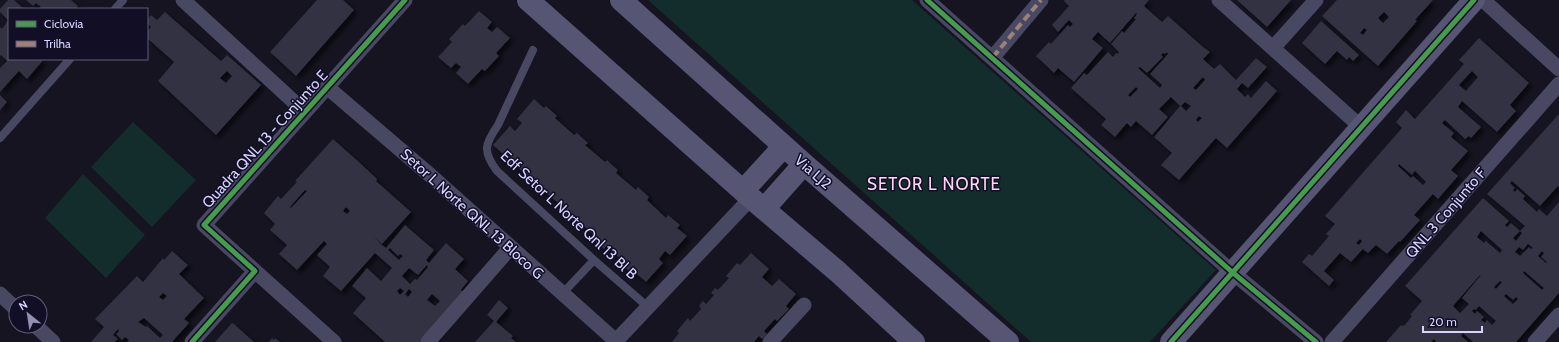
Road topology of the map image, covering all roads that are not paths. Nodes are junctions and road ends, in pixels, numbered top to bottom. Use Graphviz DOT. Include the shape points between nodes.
graph roads {
  1 [pos="123,0"];
  2 [pos="183,0"];
  3 [pos="405,0"];
  4 [pos="528,0"];
  5 [pos="620,0"];
  6 [pos="928,0"];
  7 [pos="1041,0"];
  8 [pos="1219,0"];
  9 [pos="1316,0"];
  10 [pos="1474,0"];
  11 [pos="1483,0"];
  12 [pos="116,8"];
  13 [pos="1273,48"];
  14 [pos="533,50"];
  15 [pos="993,57"];
  16 [pos="69,60"];
  17 [pos="1559,69"];
  18 [pos="1559,84"];
  19 [pos="327,87"];
  20 [pos="305,112"];
  21 [pos="1361,127"];
  22 [pos="0,138"];
  23 [pos="784,146"];
  24 [pos="804,164"];
  25 [pos="753,199"];
  26 [pos="510,248"];
  27 [pos="594,260"];
  28 [pos="255,271"];
  29 [pos="1232,272"];
  30 [pos="0,294"];
  31 [pos="562,294"];
  32 [pos="8,301"];
  33 [pos="804,305"];
  34 [pos="648,307"];
  35 [pos="1559,315"];
  36 [pos="44,334"];
  37 [pos="53,342"];
  38 [pos="192,342"];
  39 [pos="334,342"];
  40 [pos="428,342"];
  41 [pos="616,342"];
  42 [pos="770,342"];
  43 [pos="914,342"];
  44 [pos="1008,342"];
  45 [pos="1171,342"];
  46 [pos="1316,342"];
  47 [pos="1332,342"];
  48 [pos="1535,342"];
  1 -- 12 [label="lane"];
  2 -- 20 [label="street"];
  3 -- 19 [label="street, Quadra QNL 13 - Conjunto E"];
  4 -- 25 [label="main road"];
  5 -- 23 [label="main road, Via LJ2"];
  6 -- 15 [label="street"];
  7 -- 15 [label="street"];
  8 -- 13 [label="street"];
  9 -- 13 [label="street"];
  10 -- 21 [label="main road"];
  11 -- 17 [label="street"];
  13 -- 21 [label="street"];
  14 -- 27 [label="lane, Edf Setor L Norte Qnl 13 Bl B" via="491,135 487,148 488,159 497,171"];
  15 -- 29 [label="street"];
  16 -- 22 [label="lane"];
  18 -- 47 [label="street, QNL 3 Conjunto F"];
  19 -- 20 [label="street, Quadra QNL 13 - Conjunto E"];
  19 -- 26 [label="street, Setor L Norte QNL 13 Bloco G"];
  20 -- 28 [label="street, Quadra QNL 13 - Conjunto E" via="204,225"];
  21 -- 29 [label="main road"];
  23 -- 24 [label="main road, Via LJ2"];
  23 -- 25 [label="main road"];
  24 -- 25 [label="main road"];
  24 -- 44 [label="main road, Via LJ2"];
  25 -- 34 [label="street"];
  25 -- 43 [label="main road"];
  26 -- 31 [label="street, Setor L Norte QNL 13 Bloco G"];
  26 -- 40 [label="street"];
  27 -- 31 [label="lane"];
  27 -- 34 [label="lane, Edf Setor L Norte Qnl 13 Bl B"];
  28 -- 38 [label="street"];
  28 -- 39 [label="street"];
  29 -- 45 [label="main road"];
  29 -- 46 [label="street"];
  30 -- 32 [label="street"];
  31 -- 41 [label="street, Setor L Norte QNL 13 Bloco G"];
  33 -- 42 [label="street"];
  34 -- 41 [label="street"];
  35 -- 48 [label="street"];
  36 -- 37 [label="street"];
}
